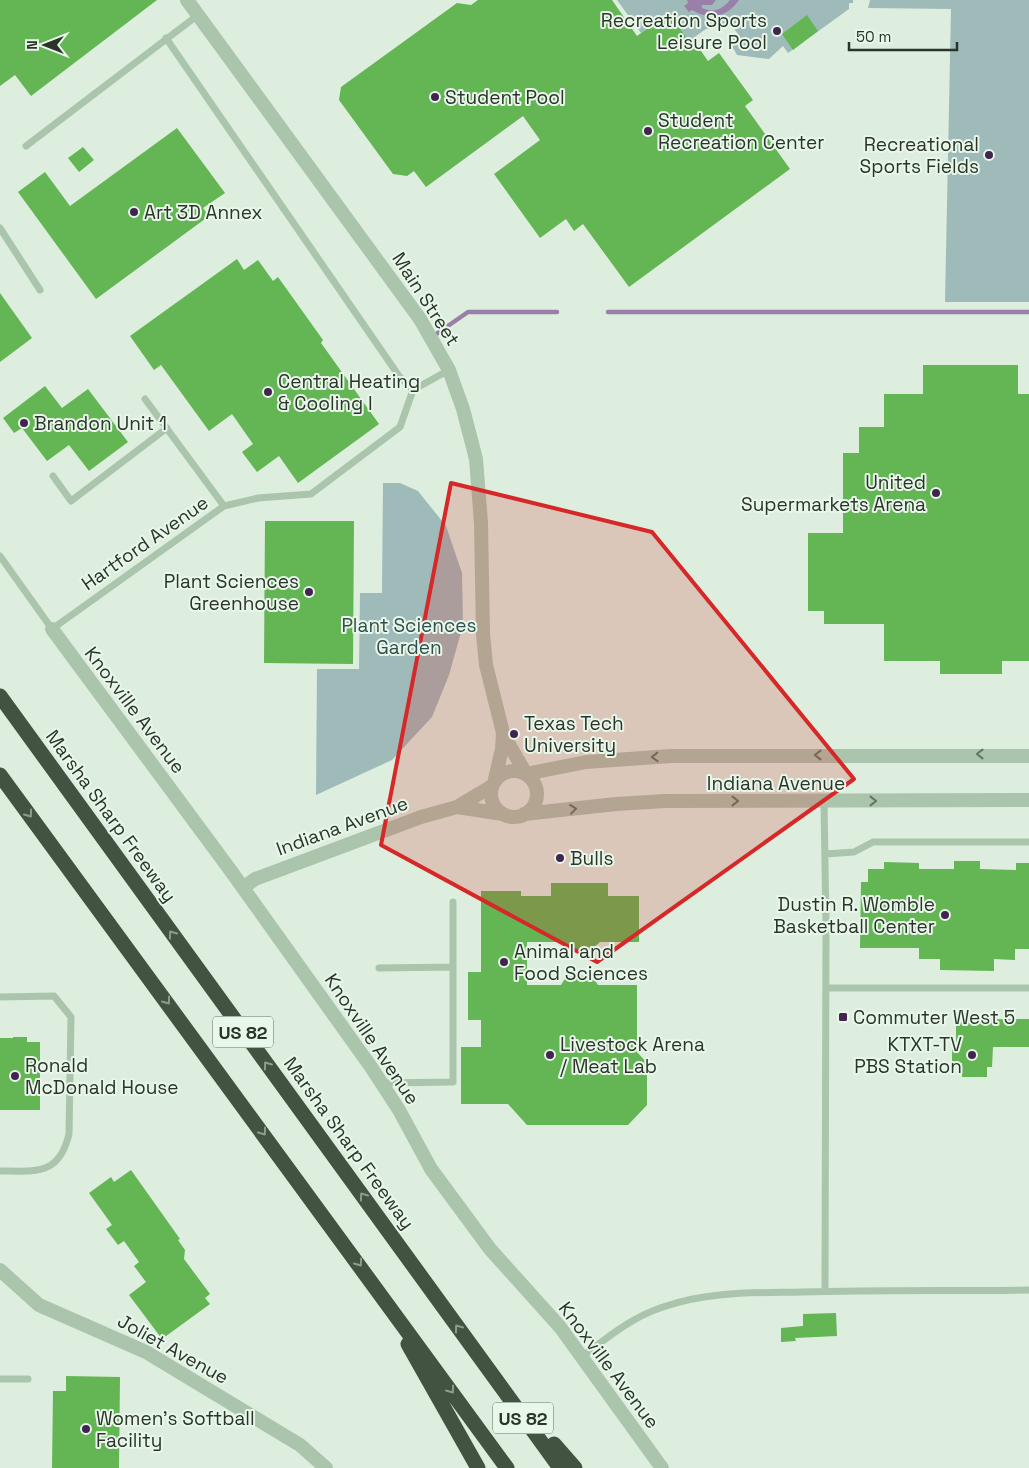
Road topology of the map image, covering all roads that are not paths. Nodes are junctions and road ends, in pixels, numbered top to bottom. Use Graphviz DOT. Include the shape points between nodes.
graph roads {
  1 [pos="187,0"];
  2 [pos="198,15"];
  3 [pos="166,38"];
  4 [pos="26,146"];
  5 [pos="0,228"];
  6 [pos="40,290"];
  7 [pos="449,370"];
  8 [pos="413,390"];
  9 [pos="145,398"];
  10 [pos="167,428"];
  11 [pos="54,476"];
  12 [pos="224,506"];
  13 [pos="0,556"];
  14 [pos="52,629"];
  15 [pos="0,696"];
  16 [pos="503,733"];
  17 [pos="1029,756"];
  18 [pos="526,774"];
  19 [pos="0,775"];
  20 [pos="494,783"];
  21 [pos="1029,800"];
  22 [pos="824,802"];
  23 [pos="457,807"];
  24 [pos="524,814"];
  25 [pos="504,815"];
  26 [pos="1029,842"];
  27 [pos="825,854"];
  28 [pos="243,888"];
  29 [pos="453,902"];
  30 [pos="378,968"];
  31 [pos="453,968"];
  32 [pos="826,988"];
  33 [pos="1029,988"];
  34 [pos="0,997"];
  35 [pos="382,1083"];
  36 [pos="0,1171"];
  37 [pos="0,1270"];
  38 [pos="371,1280"];
  39 [pos="1029,1290"];
  40 [pos="825,1291"];
  41 [pos="583,1356"];
  42 [pos="486,1368"];
  43 [pos="0,1379"];
  44 [pos="28,1379"];
  45 [pos="326,1468"];
  46 [pos="478,1468"];
  47 [pos="507,1468"];
  48 [pos="560,1468"];
  49 [pos="575,1468"];
  50 [pos="662,1468"];
  1 -- 2 [label="street, Main Street"];
  2 -- 3 [label="lane"];
  2 -- 7 [label="street, Main Street" via="420,319"];
  3 -- 4 [label="lane"];
  3 -- 8 [label="lane" via="399,376"];
  5 -- 6 [label="lane"];
  7 -- 8 [label="lane"];
  7 -- 16 [label="street, Main Street" via="464,410 476,459 486,665"];
  8 -- 12 [label="lane, Hartford Avenue" via="400,427 311,494 258,498"];
  9 -- 10 [label="lane"];
  10 -- 11 [label="lane" via="72,501"];
  10 -- 12 [label="lane"];
  12 -- 14 [label="lane, Hartford Avenue"];
  13 -- 14 [label="lane"];
  14 -- 28 [label="street, Knoxville Avenue"];
  42 -- 15 [label="highway, Marsha Sharp Freeway / US 82, one-way"];
  16 -- 18 [label="street, Main Street"];
  16 -- 20 [label="street, Main Street"];
  17 -- 18 [label="street, Indiana Avenue, one-way" via="671,756 586,762"];
  18 -- 20 [label="street" via="508,771"];
  18 -- 24 [label="street" via="533,781 537,796 531,809"];
  19 -- 38 [label="highway, US 82, one-way"];
  20 -- 23 [label="street, Indiana Avenue"];
  20 -- 25 [label="street" via="492,800"];
  22 -- 21 [label="street, Indiana Avenue, one-way"];
  24 -- 22 [label="street, Indiana Avenue, one-way" via="665,801"];
  22 -- 27 [label="lane"];
  23 -- 25 [label="street, Indiana Avenue"];
  23 -- 28 [label="street, Indiana Avenue" via="255,879"];
  24 -- 25 [label="street"];
  26 -- 27 [label="lane" via="873,842 854,852"];
  27 -- 32 [label="lane"];
  28 -- 35 [label="street, Knoxville Avenue"];
  29 -- 31 [label="lane"];
  30 -- 31 [label="lane"];
  31 -- 35 [label="lane" via="452,1082"];
  32 -- 33 [label="lane"];
  32 -- 40 [label="lane"];
  34 -- 36 [label="lane" via="54,996 70,1017 69,1134 66,1147 47,1169"];
  35 -- 41 [label="street, Knoxville Avenue" via="431,1169 490,1249"];
  37 -- 45 [label="street, Joliet Avenue" via="40,1305 146,1352 300,1446"];
  38 -- 46 [label="highway"];
  38 -- 47 [label="highway, US 82, one-way"];
  39 -- 40 [label="lane"];
  40 -- 41 [label="lane" via="695,1298 662,1307 625,1324"];
  41 -- 50 [label="street, Knoxville Avenue"];
  42 -- 48 [label="highway, Marsha Sharp Freeway / US 82"];
  42 -- 49 [label="highway"];
  43 -- 44 [label="lane"];
}
